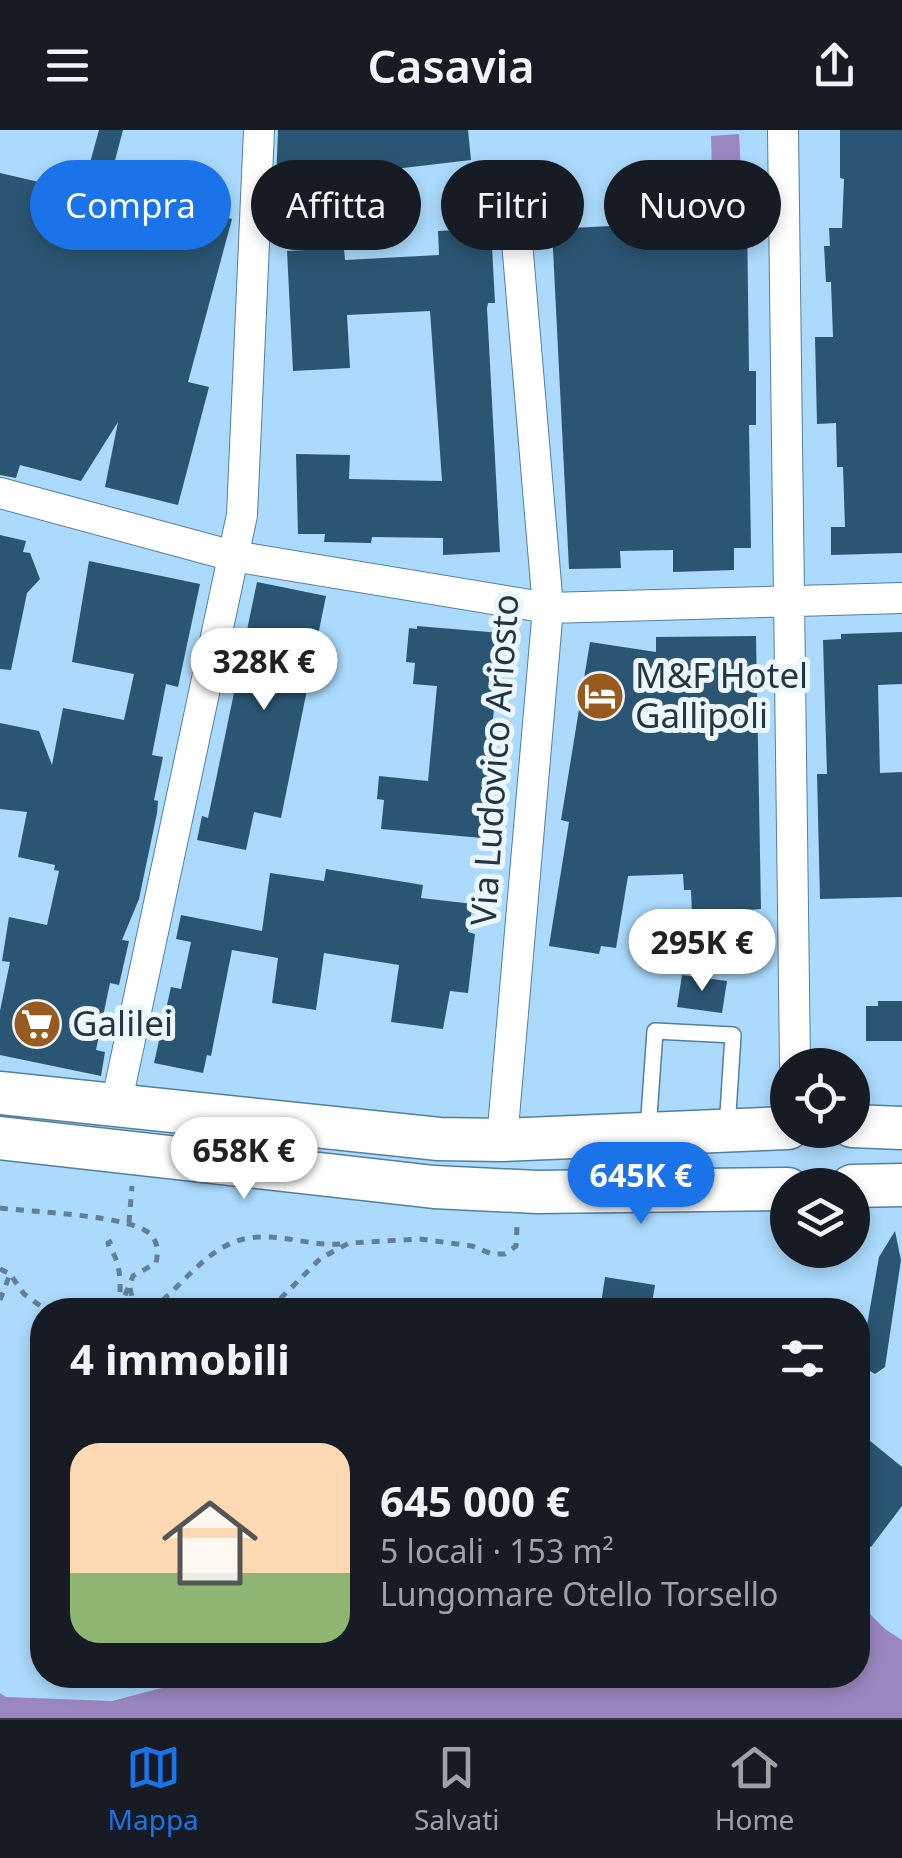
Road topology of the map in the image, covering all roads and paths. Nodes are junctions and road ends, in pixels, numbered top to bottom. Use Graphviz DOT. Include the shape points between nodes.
graph roads {
  1 [pos="259,130"];
  2 [pos="783,130"];
  3 [pos="518,250"];
  4 [pos="0,493"];
  5 [pos="234,556"];
  6 [pos="902,598"];
  7 [pos="789,601"];
  8 [pos="548,608"];
  9 [pos="794,1048"];
  10 [pos="0,1093"];
  11 [pos="116,1105"];
  12 [pos="870,1127"];
  13 [pos="902,1128"];
  14 [pos="727,1129"];
  15 [pos="770,1129"];
  16 [pos="648,1133"];
  17 [pos="0,1138"];
  18 [pos="502,1140"];
  19 [pos="109,1150"];
  20 [pos="902,1185"];
  21 [pos="132,1186"];
  22 [pos="870,1186"];
  23 [pos="770,1187"];
  24 [pos="494,1191"];
  25 [pos="0,1208"];
  26 [pos="129,1222"];
  27 [pos="112,1241"];
  28 [pos="349,1243"];
  29 [pos="492,1254"];
  30 [pos="0,1269"];
  31 [pos="10,1274"];
  32 [pos="130,1285"];
  33 [pos="30,1298"];
  34 [pos="119,1298"];
  35 [pos="124,1298"];
  36 [pos="133,1298"];
  37 [pos="166,1298"];
  38 [pos="281,1298"];
  39 [pos="0,1300"];
  1 -- 5 [label="street" via="242,514"];
  2 -- 7 [label="street"];
  3 -- 8 [label="street, Via Ludovico Ariosto"];
  4 -- 5 [label="street"];
  5 -- 8 [label="street"];
  5 -- 11 [label="street"];
  6 -- 7 [label="street"];
  7 -- 8 [label="street"];
  7 -- 9 [label="street"];
  8 -- 18 [label="street, Via Ludovico Ariosto"];
  10 -- 11 [label="main road"];
  11 -- 18 [label="main road"];
  11 -- 19 [label="main road"];
  12 -- 13 [label="main road"];
  14 -- 15 [label="main road"];
  14 -- 16 [label="main road"];
  14 -- 16 [label="lane" via="732,1036 655,1031"];
  16 -- 18 [label="main road"];
  17 -- 19 [label="main road"];
  18 -- 24 [label="main road"];
  19 -- 24 [label="main road"];
  20 -- 22 [label="main road"];
  21 -- 26 [label="path"];
  23 -- 24 [label="main road"];
  25 -- 26 [label="path"];
  26 -- 32 [label="path" via="152,1236 158,1256"];
  27 -- 34 [label="path"];
  28 -- 29 [label="path" via="437,1240"];
  28 -- 37 [label="path" via="242,1239 197,1264"];
  28 -- 38 [label="path" via="321,1258"];
  30 -- 31 [label="path"];
  31 -- 33 [label="path"];
  31 -- 39 [label="path"];
  32 -- 35 [label="path"];
  32 -- 36 [label="path"];
}
